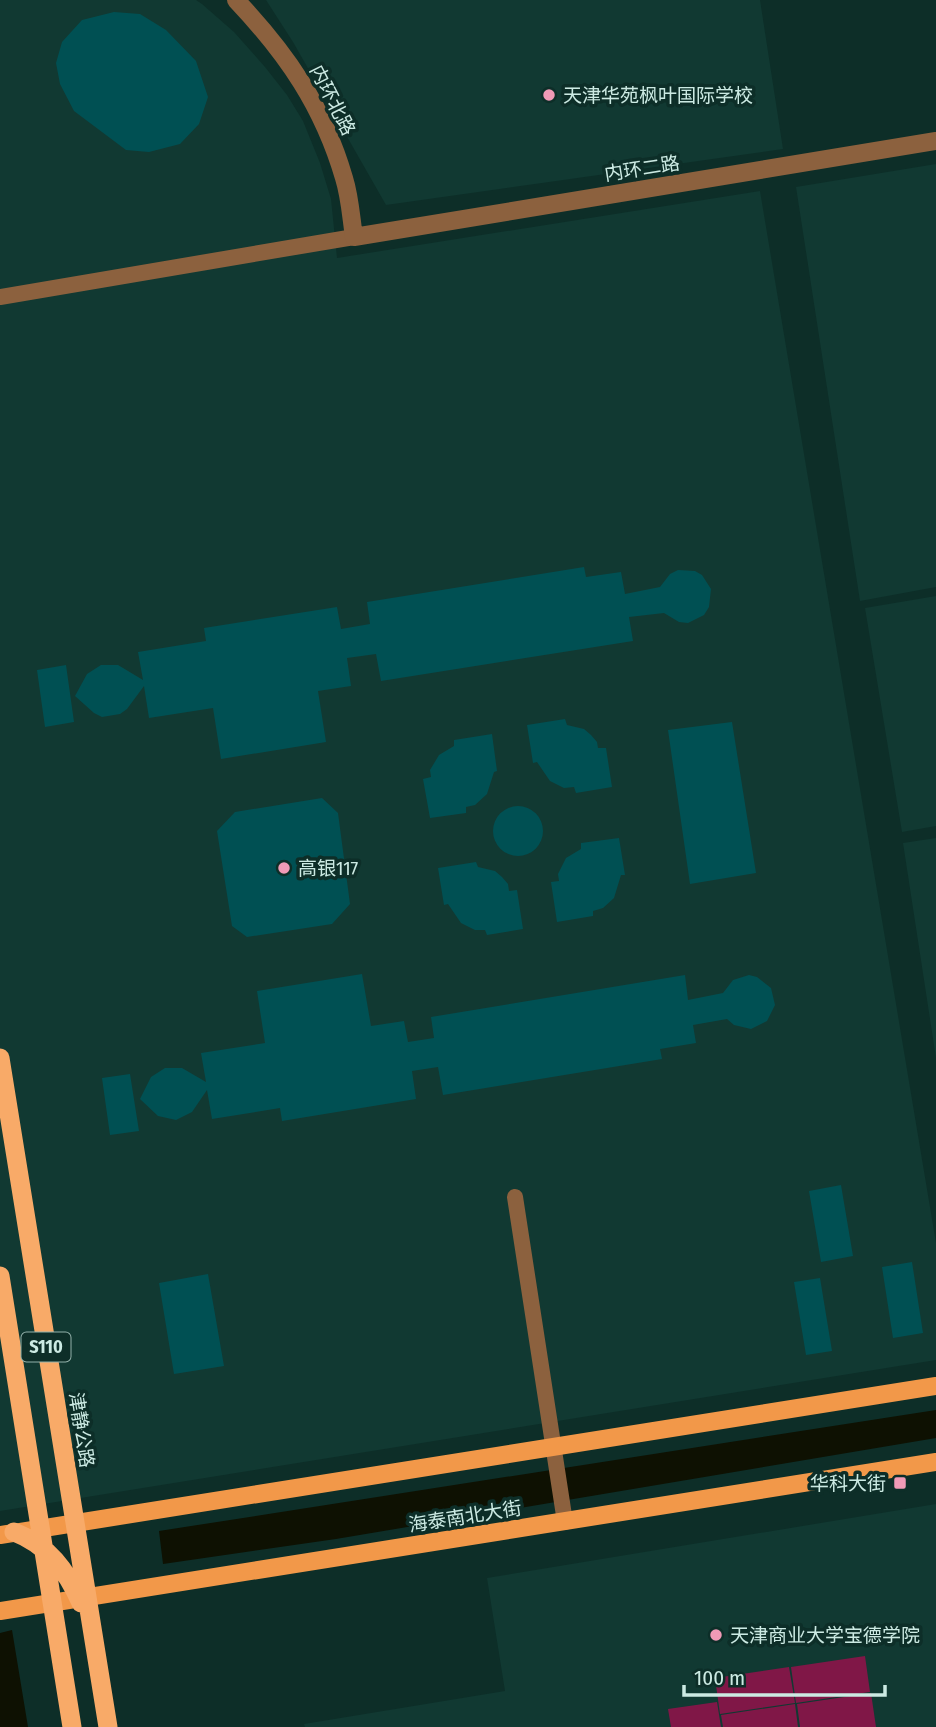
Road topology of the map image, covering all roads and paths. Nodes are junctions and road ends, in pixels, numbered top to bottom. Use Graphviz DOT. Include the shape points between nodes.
graph roads {
  1 [pos="236,0"];
  2 [pos="936,141"];
  3 [pos="354,237"];
  4 [pos="0,297"];
  5 [pos="0,1058"];
  6 [pos="515,1197"];
  7 [pos="0,1276"];
  8 [pos="936,1387"];
  9 [pos="554,1455"];
  10 [pos="936,1462"];
  11 [pos="564,1516"];
  12 [pos="74,1523"];
  13 [pos="40,1528"];
  14 [pos="7,1534"];
  15 [pos="43,1548"];
  16 [pos="83,1598"];
  17 [pos="52,1602"];
  18 [pos="26,1606"];
  19 [pos="0,1611"];
  20 [pos="59,1642"];
  21 [pos="72,1727"];
  22 [pos="108,1727"];
  1 -- 3 [label="street, 内环北路" via="272,40 314,101 345,181"];
  2 -- 3 [label="street, 内环二路"];
  3 -- 4 [label="street"];
  5 -- 12 [label="highway, 津静公路 / S110"];
  6 -- 9 [label="street"];
  7 -- 13 [label="highway, S110"];
  8 -- 9 [label="main road"];
  9 -- 11 [label="street"];
  9 -- 12 [label="main road"];
  10 -- 11 [label="main road, 海泰南北大街"];
  11 -- 16 [label="main road, 海泰南北大街"];
  12 -- 13 [label="main road"];
  12 -- 16 [label="highway, 津静公路 / S110"];
  13 -- 14 [label="main road"];
  13 -- 15 [label="highway, S110"];
  14 -- 15 [label="highway"];
  15 -- 16 [label="highway"];
  15 -- 17 [label="highway, S110"];
  16 -- 17 [label="main road, 海泰南北大街"];
  16 -- 22 [label="highway, 津静公路 / S110"];
  17 -- 18 [label="main road, 海泰南北大街"];
  17 -- 20 [label="highway, S110"];
  18 -- 19 [label="main road, 海泰南北大街"];
  18 -- 20 [label="main road" via="50,1618"];
  20 -- 21 [label="highway, S110"];
}
